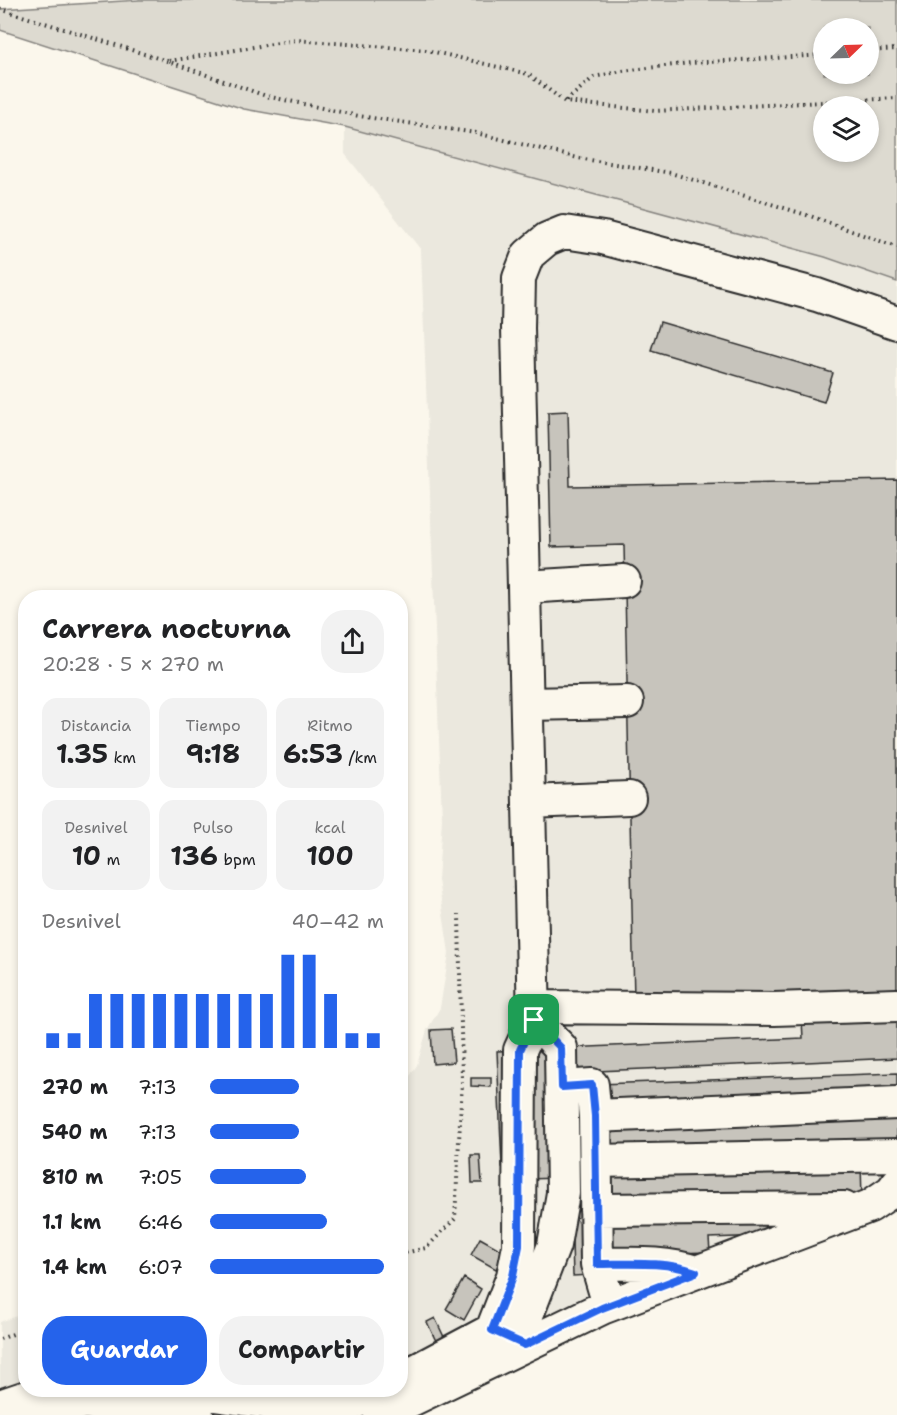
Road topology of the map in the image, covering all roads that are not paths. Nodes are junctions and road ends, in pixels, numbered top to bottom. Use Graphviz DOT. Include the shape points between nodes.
graph roads {
  1 [pos="897,323"];
  2 [pos="624,581"];
  3 [pos="524,587"];
  4 [pos="627,702"];
  5 [pos="527,704"];
  6 [pos="629,798"];
  7 [pos="529,802"];
  8 [pos="897,1005"];
  9 [pos="534,1013"];
  10 [pos="562,1087"];
  11 [pos="897,1103"];
  12 [pos="595,1116"];
  13 [pos="897,1155"];
  14 [pos="596,1161"];
  15 [pos="897,1184"];
  16 [pos="865,1208"];
  17 [pos="596,1210"];
  18 [pos="597,1264"];
  19 [pos="696,1272"];
  20 [pos="609,1305"];
  21 [pos="492,1330"];
  22 [pos="525,1345"];
  23 [pos="408,1374"];
  24 [pos="26,1397"];
  25 [pos="229,1397"];
  26 [pos="365,1397"];
  27 [pos="0,1406"];
  28 [pos="34,1415"];
  29 [pos="197,1415"];
  30 [pos="380,1415"];
  1 -- 3 [label="lane" via="817,295 603,238 564,232 547,239 528,255 519,278"];
  2 -- 3 [label="lane"];
  3 -- 5 [label="lane"];
  4 -- 5 [label="lane"];
  5 -- 7 [label="lane"];
  6 -- 7 [label="lane"];
  7 -- 9 [label="lane"];
  8 -- 9 [label="lane"];
  9 -- 10 [label="lane" via="561,1048"];
  9 -- 21 [label="lane" via="520,1050 519,1246 513,1276"];
  10 -- 12 [label="lane" via="592,1085"];
  10 -- 22 [label="lane" via="563,1193 559,1223 527,1315"];
  11 -- 12 [label="lane"];
  12 -- 14 [label="lane"];
  13 -- 14 [label="lane"];
  14 -- 17 [label="lane"];
  15 -- 16 [label="lane"];
  16 -- 17 [label="lane"];
  16 -- 19 [label="lane"];
  17 -- 18 [label="lane"];
  18 -- 19 [label="lane" via="659,1264"];
  18 -- 20 [label="lane"];
  19 -- 20 [label="lane"];
  20 -- 22 [label="lane"];
  21 -- 22 [label="lane"];
  21 -- 23 [label="lane"];
  22 -- 30 [label="lane"];
  24 -- 27 [label="lane"];
  25 -- 26 [label="lane" via="336,1412"];
  28 -- 29 [label="lane" via="84,1402"];
}
